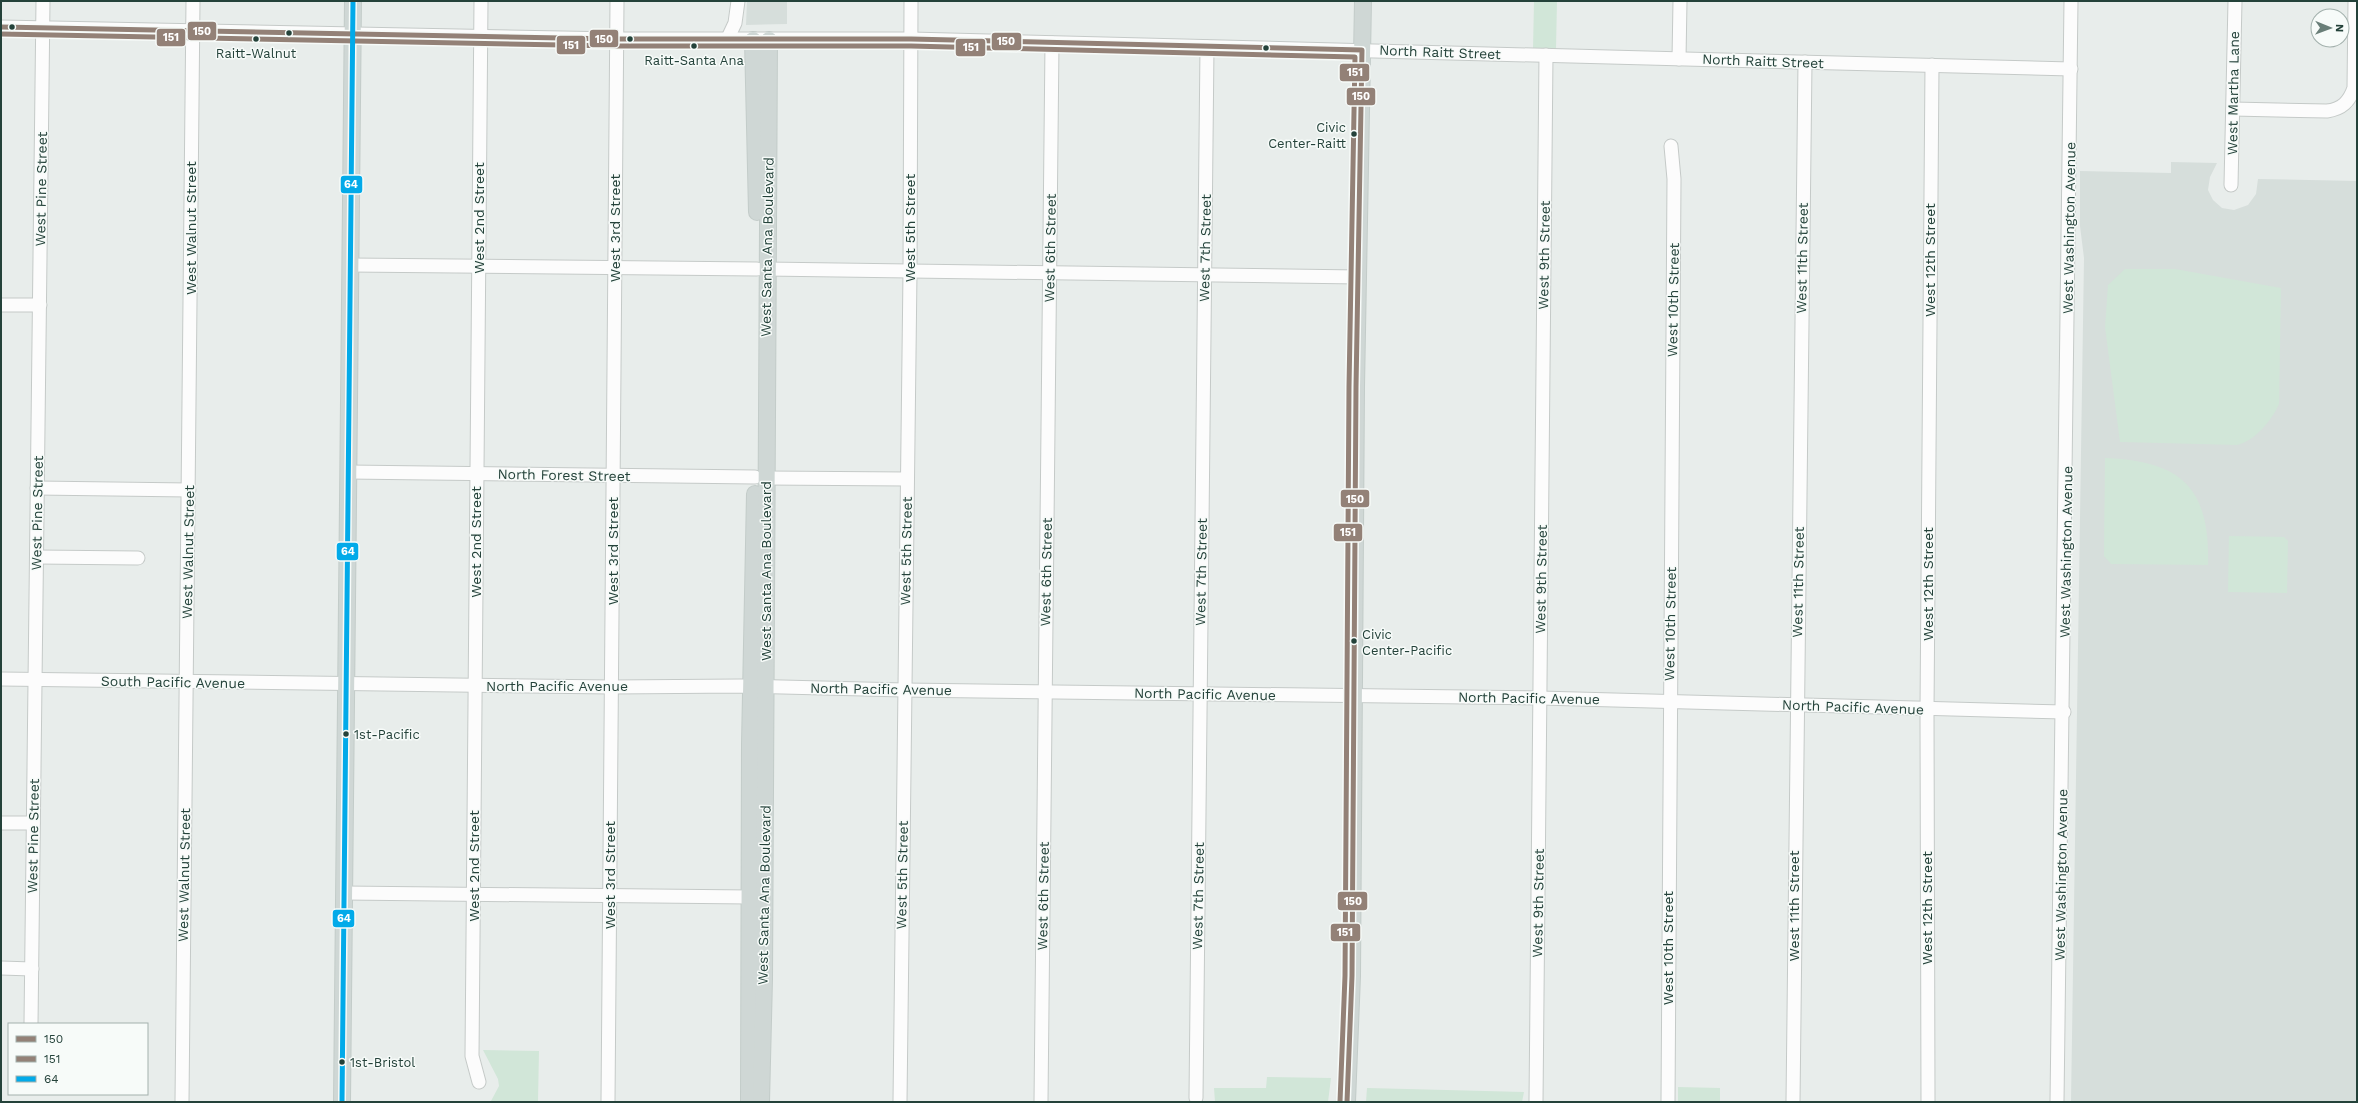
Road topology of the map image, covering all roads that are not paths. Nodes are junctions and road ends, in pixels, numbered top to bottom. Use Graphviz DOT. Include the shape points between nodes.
graph roads {
  1 [pos="43,1"];
  2 [pos="193,1"];
  3 [pos="353,1"];
  4 [pos="481,1"];
  5 [pos="617,1"];
  6 [pos="738,1"];
  7 [pos="911,1"];
  8 [pos="1362,1"];
  9 [pos="1680,1"];
  10 [pos="2072,1"];
  11 [pos="2235,1"];
  12 [pos="2355,1"];
  13 [pos="1,27"];
  14 [pos="43,28"];
  15 [pos="192,30"];
  16 [pos="352,34"];
  17 [pos="481,35"];
  18 [pos="617,39"];
  19 [pos="911,39"];
  20 [pos="727,40"];
  21 [pos="761,40"];
  22 [pos="1052,43"];
  23 [pos="1207,47"];
  24 [pos="1362,50"];
  25 [pos="1546,55"];
  26 [pos="1679,59"];
  27 [pos="1805,62"];
  28 [pos="1932,65"];
  29 [pos="2071,69"];
  30 [pos="2233,109"];
  31 [pos="1671,146"];
  32 [pos="2231,185"];
  33 [pos="350,265"];
  34 [pos="478,266"];
  35 [pos="615,269"];
  36 [pos="762,269"];
  37 [pos="910,272"];
  38 [pos="1049,274"];
  39 [pos="1204,274"];
  40 [pos="1359,277"];
  41 [pos="1,305"];
  42 [pos="40,305"];
  43 [pos="348,472"];
  44 [pos="477,474"];
  45 [pos="613,476"];
  46 [pos="760,478"];
  47 [pos="907,479"];
  48 [pos="37,488"];
  49 [pos="189,490"];
  50 [pos="37,557"];
  51 [pos="138,558"];
  52 [pos="1,679"];
  53 [pos="35,680"];
  54 [pos="187,682"];
  55 [pos="346,684"];
  56 [pos="475,686"];
  57 [pos="758,686"];
  58 [pos="612,687"];
  59 [pos="904,690"];
  60 [pos="1045,692"];
  61 [pos="1200,694"];
  62 [pos="1354,696"];
  63 [pos="1540,698"];
  64 [pos="1669,701"];
  65 [pos="1796,705"];
  66 [pos="1927,710"];
  67 [pos="2064,712"];
  68 [pos="1,823"];
  69 [pos="34,824"];
  70 [pos="344,894"];
  71 [pos="473,895"];
  72 [pos="610,897"];
  73 [pos="750,897"];
  74 [pos="1,968"];
  75 [pos="32,968"];
  76 [pos="31,1023"];
  77 [pos="479,1082"];
  78 [pos="1196,1098"];
  79 [pos="182,1102"];
  80 [pos="342,1102"];
  81 [pos="608,1102"];
  82 [pos="749,1102"];
  83 [pos="761,1102"];
  84 [pos="900,1102"];
  85 [pos="1041,1102"];
  86 [pos="1347,1102"];
  87 [pos="1536,1102"];
  88 [pos="1668,1102"];
  89 [pos="1793,1102"];
  90 [pos="1928,1102"];
  91 [pos="2058,1102"];
  1 -- 14 [label="street, West Pine Street"];
  2 -- 15 [label="street, West Walnut Street"];
  3 -- 16 [label="main road"];
  4 -- 17 [label="street, West 2nd Street"];
  5 -- 18 [label="street, West 3rd Street"];
  6 -- 20 [label="street" via="735,23"];
  7 -- 19 [label="street, West 5th Street"];
  8 -- 24 [label="main road"];
  9 -- 26 [label="street"];
  10 -- 29 [label="street, West Washington Avenue"];
  11 -- 30 [label="street, West Martha Lane"];
  12 -- 30 [label="street" via="2354,88 2350,99 2338,110"];
  13 -- 14 [label="street, North Raitt Street"];
  14 -- 15 [label="street, North Raitt Street"];
  14 -- 42 [label="street, West Pine Street"];
  15 -- 16 [label="street, North Raitt Street"];
  15 -- 49 [label="street, West Walnut Street"];
  16 -- 17 [label="street, North Raitt Street"];
  16 -- 33 [label="main road"];
  17 -- 18 [label="street, North Raitt Street"];
  17 -- 34 [label="street, West 2nd Street"];
  18 -- 20 [label="street, North Raitt Street"];
  18 -- 35 [label="street, West 3rd Street"];
  19 -- 21 [label="street, North Raitt Street"];
  19 -- 22 [label="street, North Raitt Street"];
  19 -- 37 [label="street, West 5th Street"];
  20 -- 21 [label="street, North Raitt Street"];
  21 -- 36 [label="main road, West Santa Ana Boulevard"];
  22 -- 23 [label="street, North Raitt Street"];
  22 -- 38 [label="street, West 6th Street"];
  23 -- 24 [label="street, North Raitt Street"];
  23 -- 39 [label="street, West 7th Street"];
  24 -- 25 [label="street, North Raitt Street"];
  24 -- 40 [label="main road"];
  25 -- 26 [label="street, North Raitt Street"];
  25 -- 63 [label="street, West 9th Street"];
  26 -- 27 [label="street, North Raitt Street"];
  27 -- 28 [label="street, North Raitt Street"];
  27 -- 65 [label="street, West 11th Street"];
  28 -- 29 [label="street, North Raitt Street"];
  28 -- 66 [label="street, West 12th Street"];
  29 -- 67 [label="street, West Washington Avenue"];
  30 -- 32 [label="street, West Martha Lane"];
  31 -- 64 [label="street, West 10th Street" via="1674,178"];
  33 -- 34 [label="street"];
  33 -- 43 [label="main road"];
  34 -- 35 [label="street"];
  34 -- 44 [label="street, West 2nd Street"];
  35 -- 36 [label="street"];
  35 -- 45 [label="street, West 3rd Street"];
  36 -- 37 [label="street"];
  36 -- 46 [label="main road, West Santa Ana Boulevard"];
  37 -- 38 [label="street"];
  37 -- 47 [label="street, West 5th Street"];
  38 -- 39 [label="street"];
  38 -- 60 [label="street, West 6th Street"];
  39 -- 40 [label="street"];
  39 -- 61 [label="street, West 7th Street"];
  40 -- 62 [label="main road"];
  41 -- 42 [label="street"];
  42 -- 48 [label="street, West Pine Street"];
  43 -- 44 [label="street, North Forest Street"];
  43 -- 55 [label="main road"];
  44 -- 45 [label="street, North Forest Street"];
  44 -- 56 [label="street, West 2nd Street"];
  45 -- 46 [label="street, North Forest Street"];
  45 -- 58 [label="street, West 3rd Street"];
  46 -- 47 [label="street, North Forest Street"];
  46 -- 57 [label="main road, West Santa Ana Boulevard"];
  47 -- 59 [label="street, West 5th Street"];
  48 -- 49 [label="street"];
  48 -- 50 [label="street, West Pine Street"];
  49 -- 54 [label="street, West Walnut Street"];
  50 -- 51 [label="street"];
  50 -- 53 [label="street, West Pine Street"];
  52 -- 53 [label="street, South Pacific Avenue"];
  53 -- 54 [label="street, South Pacific Avenue"];
  53 -- 69 [label="street, West Pine Street"];
  54 -- 55 [label="street, South Pacific Avenue"];
  54 -- 79 [label="street, West Walnut Street"];
  55 -- 56 [label="street, North Pacific Avenue"];
  55 -- 70 [label="main road"];
  56 -- 58 [label="street, North Pacific Avenue"];
  56 -- 71 [label="street, West 2nd Street"];
  57 -- 58 [label="street, North Pacific Avenue"];
  57 -- 59 [label="street, North Pacific Avenue"];
  57 -- 73 [label="main road, West Santa Ana Boulevard"];
  57 -- 83 [label="main road, West Santa Ana Boulevard" via="764,979"];
  58 -- 72 [label="street, West 3rd Street"];
  59 -- 60 [label="street, North Pacific Avenue"];
  59 -- 84 [label="street, West 5th Street"];
  60 -- 61 [label="street, North Pacific Avenue"];
  60 -- 85 [label="street, West 6th Street"];
  61 -- 62 [label="street, North Pacific Avenue"];
  61 -- 78 [label="street, West 7th Street"];
  62 -- 63 [label="street, North Pacific Avenue"];
  62 -- 86 [label="main road" via="1352,976"];
  63 -- 64 [label="street, North Pacific Avenue"];
  63 -- 87 [label="street, West 9th Street"];
  64 -- 65 [label="street, North Pacific Avenue"];
  64 -- 88 [label="street, West 10th Street"];
  65 -- 66 [label="street, North Pacific Avenue"];
  65 -- 89 [label="street, West 11th Street"];
  66 -- 67 [label="street, North Pacific Avenue"];
  66 -- 90 [label="street, West 12th Street"];
  67 -- 91 [label="street, West Washington Avenue"];
  68 -- 69 [label="street"];
  69 -- 75 [label="street, West Pine Street"];
  70 -- 71 [label="street"];
  70 -- 80 [label="main road"];
  71 -- 72 [label="street"];
  71 -- 77 [label="street, West 2nd Street" via="472,1056"];
  72 -- 73 [label="street"];
  72 -- 81 [label="street, West 3rd Street"];
  73 -- 82 [label="main road, West Santa Ana Boulevard"];
  74 -- 75 [label="street"];
  75 -- 76 [label="street, West Pine Street"];
}
